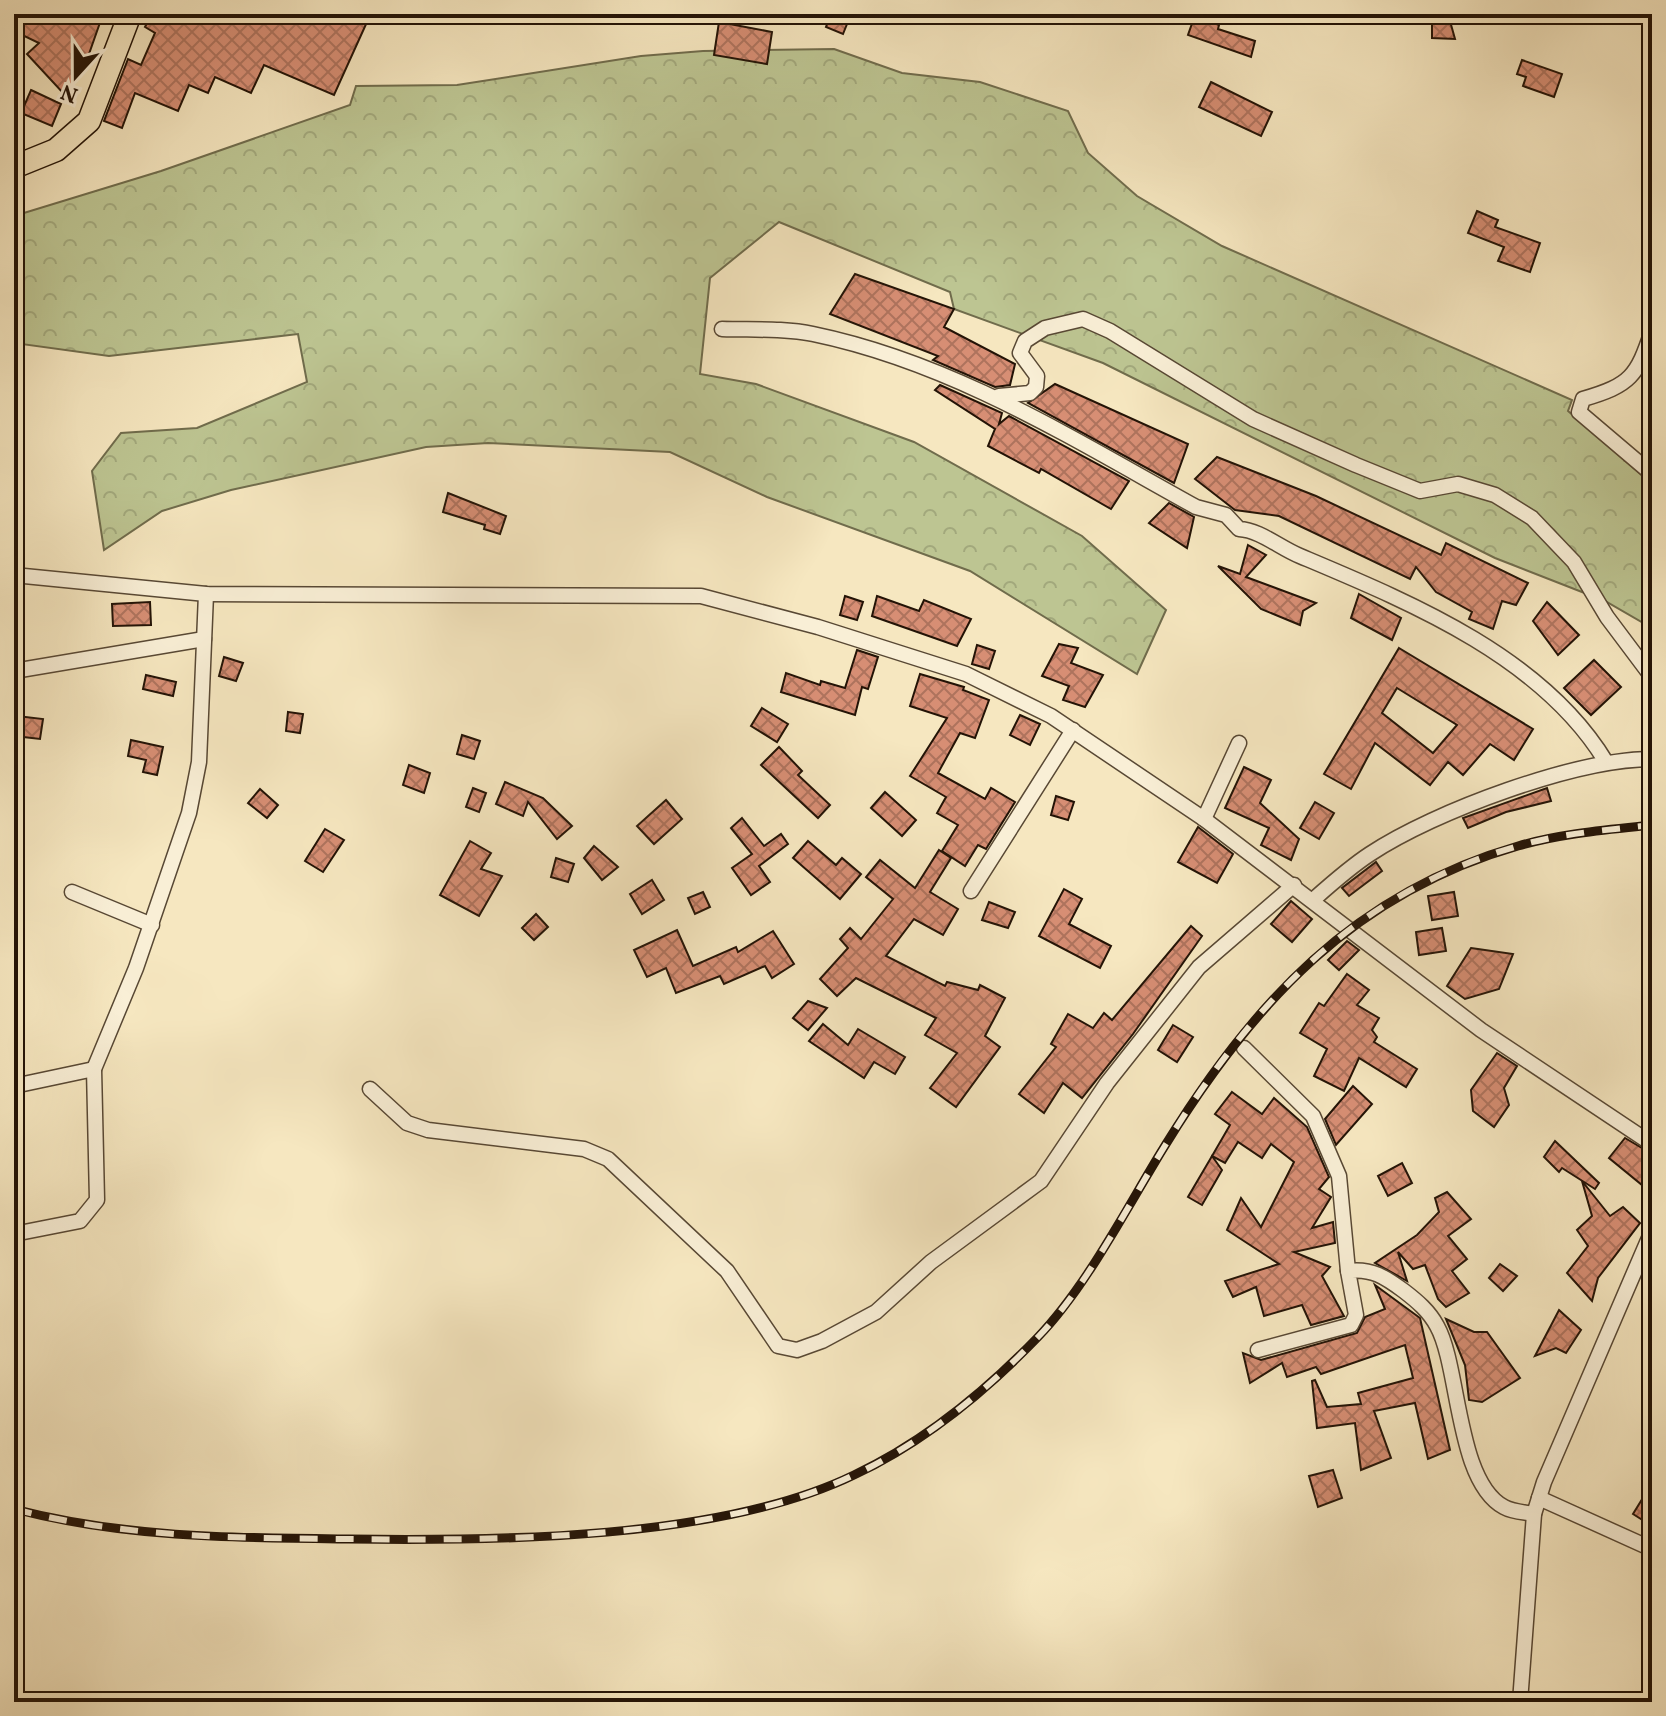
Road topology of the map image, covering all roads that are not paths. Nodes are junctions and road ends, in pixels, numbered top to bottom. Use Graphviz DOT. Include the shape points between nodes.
graph roads {
  1 [pos="130,14"];
  2 [pos="14,167"];
  3 [pos="722,329"];
  4 [pos="1652,331"];
  5 [pos="994,396"];
  6 [pos="1652,474"];
  7 [pos="14,575"];
  8 [pos="206,594"];
  9 [pos="204,639"];
  10 [pos="14,671"];
  11 [pos="1651,671"];
  12 [pos="1073,730"];
  13 [pos="1239,743"];
  14 [pos="1652,759"];
  15 [pos="1606,762"];
  16 [pos="1204,819"];
  17 [pos="1294,885"];
  18 [pos="971,891"];
  19 [pos="72,892"];
  20 [pos="1313,900"];
  21 [pos="152,925"];
  22 [pos="1244,1048"];
  23 [pos="94,1069"];
  24 [pos="14,1086"];
  25 [pos="370,1089"];
  26 [pos="1652,1144"];
  27 [pos="1652,1231"];
  28 [pos="14,1234"];
  29 [pos="1348,1271"];
  30 [pos="1258,1350"];
  31 [pos="1539,1498"];
  32 [pos="1534,1514"];
  33 [pos="1652,1549"];
  34 [pos="1520,1702"];
  1 -- 2 [label="main road" via="89,121 56,150"];
  3 -- 5 [label="street" via="811,334 864,347"];
  4 -- 6 [label="street" via="1639,371 1604,393 1583,399 1579,412"];
  5 -- 11 [label="street" via="1030,393 1036,387 1037,376 1020,353 1031,337 1070,319 1096,324 1253,419 1356,465 1420,491 1458,484 1519,508 1574,562 1607,617"];
  5 -- 15 [label="street" via="1196,507 1226,515 1239,529 1388,593 1477,642 1564,708"];
  7 -- 8 [label="street"];
  8 -- 9 [label="street"];
  8 -- 12 [label="street" via="701,596 804,622 966,674"];
  9 -- 10 [label="street"];
  9 -- 21 [label="street" via="199,762 189,813"];
  12 -- 16 [label="street"];
  12 -- 18 [label="street"];
  13 -- 16 [label="street"];
  14 -- 15 [label="street"];
  15 -- 20 [label="street" via="1437,818 1369,854"];
  16 -- 17 [label="street"];
  17 -- 20 [label="street"];
  17 -- 25 [label="street" via="1199,967 1107,1083 1041,1181 931,1262 876,1312 797,1350 778,1346 727,1271 608,1159 584,1149 428,1130 407,1123"];
  19 -- 21 [label="street"];
  20 -- 26 [label="street" via="1481,1030"];
  21 -- 23 [label="street"];
  22 -- 29 [label="street" via="1313,1116 1339,1176"];
  23 -- 24 [label="street"];
  23 -- 28 [label="street" via="97,1200 80,1221"];
  27 -- 31 [label="street"];
  29 -- 30 [label="street" via="1356,1315 1351,1325"];
  29 -- 32 [label="street" via="1365,1269 1384,1277 1430,1314 1442,1337 1460,1426 1477,1471 1501,1505"];
  31 -- 32 [label="street"];
  31 -- 33 [label="street"];
  32 -- 34 [label="street"];
}
